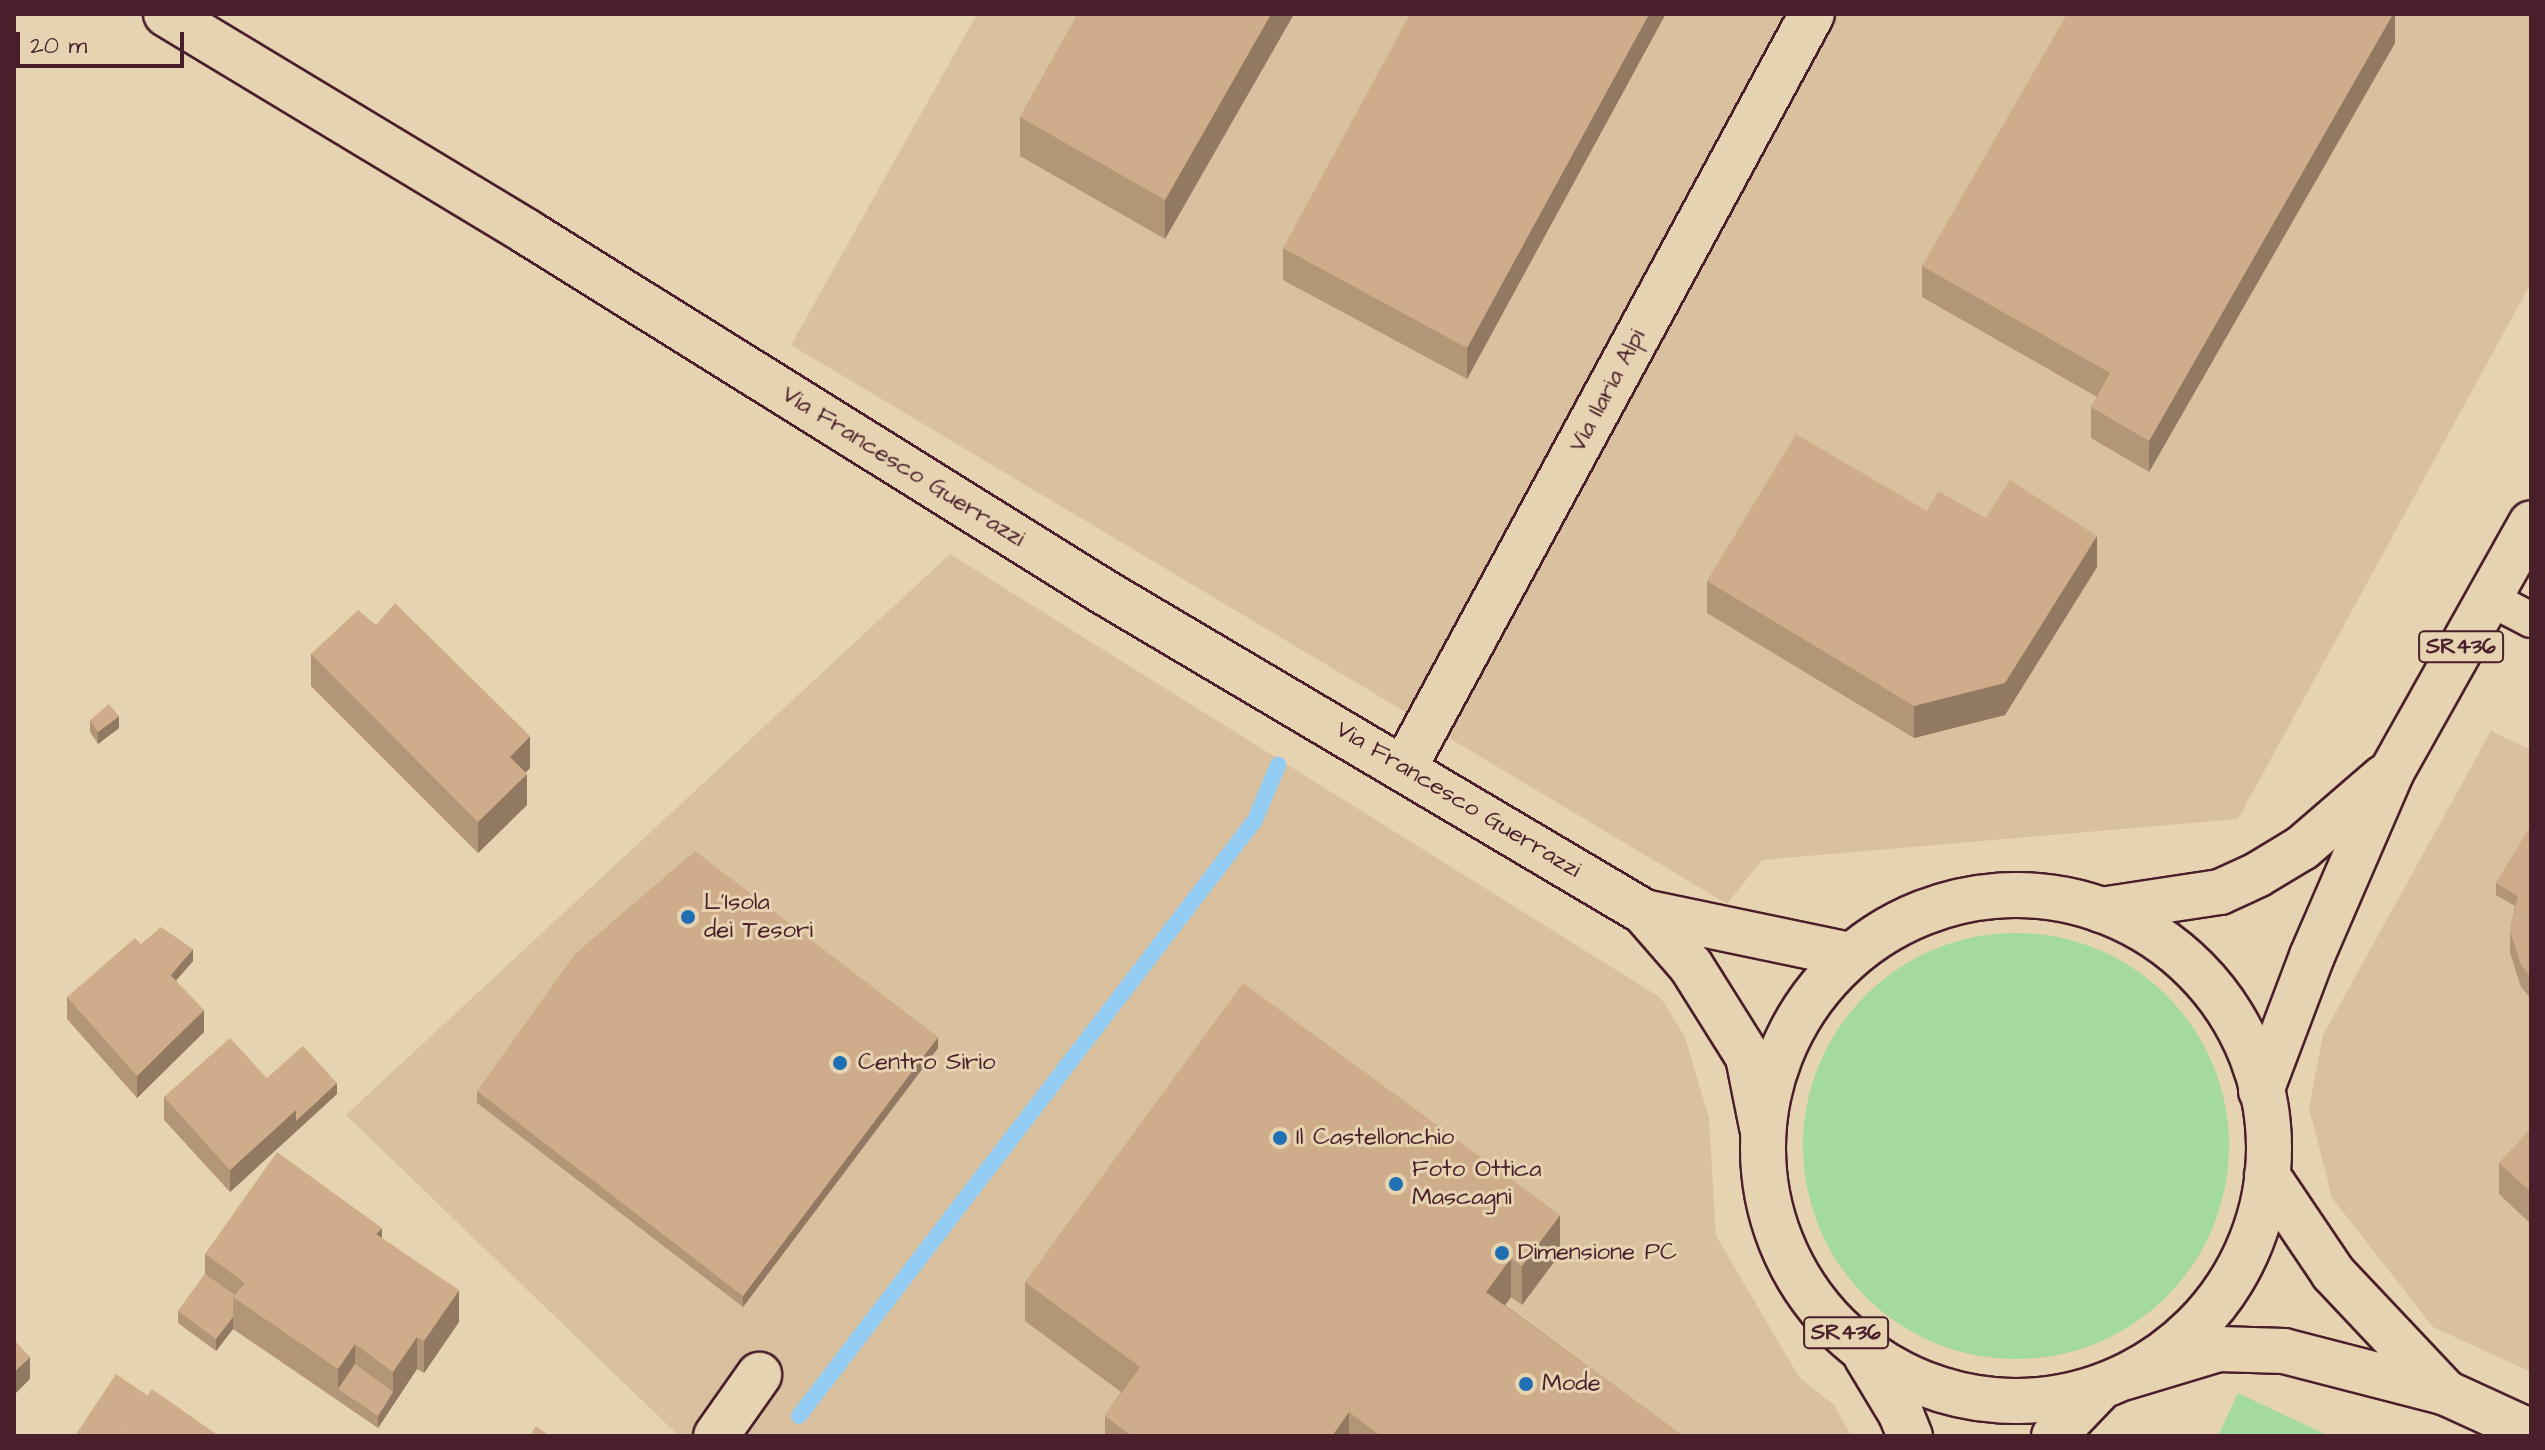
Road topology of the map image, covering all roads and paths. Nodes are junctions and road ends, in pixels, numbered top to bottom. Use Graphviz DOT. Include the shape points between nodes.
graph roads {
  1 [pos="166,14"];
  2 [pos="1812,14"];
  3 [pos="2531,523"];
  4 [pos="2489,598"];
  5 [pos="2531,620"];
  6 [pos="1404,768"];
  7 [pos="2392,771"];
  8 [pos="2101,910"];
  9 [pos="1644,912"];
  10 [pos="1849,955"];
  11 [pos="2261,1091"];
  12 [pos="1762,1127"];
  13 [pos="2267,1175"];
  14 [pos="1862,1351"];
  15 [pos="759,1375"];
  16 [pos="2113,1382"];
  17 [pos="2446,1393"];
  18 [pos="2531,1432"];
  19 [pos="716,1436"];
  20 [pos="1910,1436"];
  21 [pos="2054,1436"];
  1 -- 6 [label="main road, Via Francesco Guerrazzi" via="1104,592"];
  2 -- 6 [label="main road, Via Ilaria Alpi"];
  3 -- 4 [label="main road, SR436"];
  4 -- 5 [label="lane"];
  4 -- 7 [label="main road, SR436"];
  6 -- 9 [label="main road, Via Francesco Guerrazzi"];
  7 -- 8 [label="main road, SR436" via="2302,848 2257,875 2220,892"];
  7 -- 11 [label="main road, SR436"];
  8 -- 10 [label="main road, SR436" via="2026,895 1975,898 1914,915"];
  8 -- 11 [label="main road, SR436" via="2146,932 2187,962 2220,999 2245,1043"];
  9 -- 10 [label="main road, Via Francesco Guerrazzi"];
  9 -- 12 [label="main road, Via Francesco Guerrazzi" via="1691,966 1748,1057"];
  10 -- 12 [label="main road, SR436" via="1805,1005 1776,1063"];
  11 -- 13 [label="main road, SR436" via="2268,1132"];
  12 -- 14 [label="main road, SR436" via="1770,1212 1804,1289"];
  13 -- 16 [label="main road, SR436" via="2257,1225 2237,1273 2207,1314 2170,1350"];
  13 -- 17 [label="main road" via="2333,1273"];
  14 -- 16 [label="main road, SR436" via="1905,1377 2002,1402 2052,1400"];
  14 -- 20 [label="main road, SR436"];
  15 -- 19 [label="main road"];
  16 -- 17 [label="main road" via="2219,1349 2284,1351"];
  16 -- 21 [label="main road, SR436"];
  17 -- 18 [label="main road"];
}
